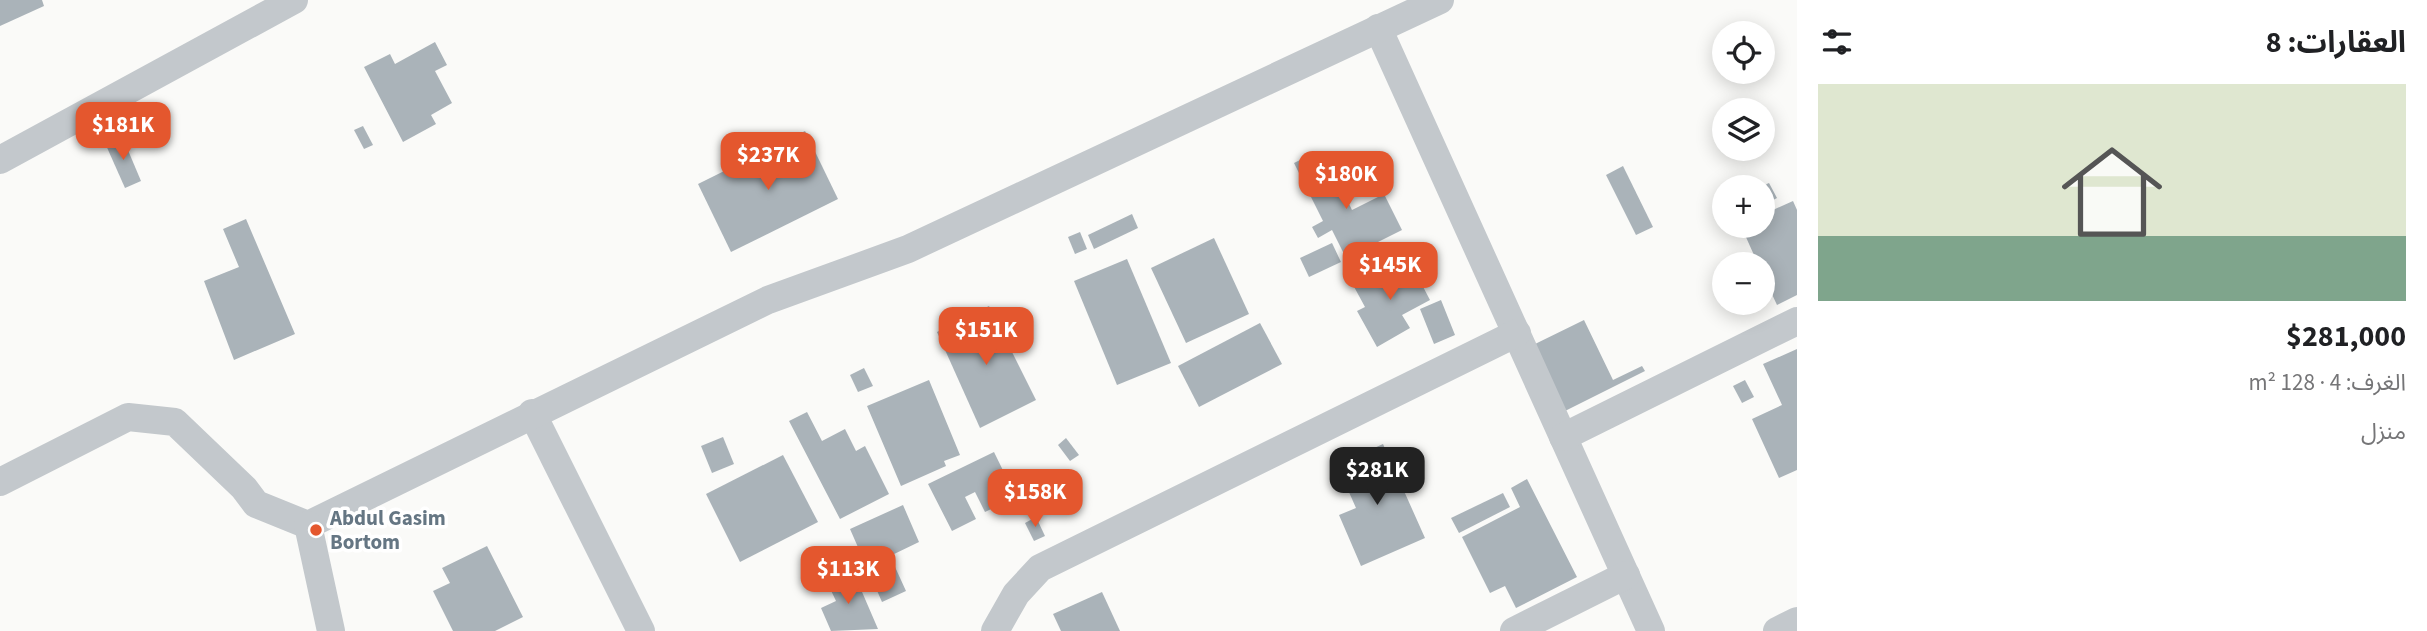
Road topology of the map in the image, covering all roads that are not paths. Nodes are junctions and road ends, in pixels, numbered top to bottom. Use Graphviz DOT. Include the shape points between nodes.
graph roads {
  1 [pos="294,0"];
  2 [pos="1440,0"];
  3 [pos="1378,28"];
  4 [pos="0,159"];
  5 [pos="1797,321"];
  6 [pos="1517,333"];
  7 [pos="533,413"];
  8 [pos="1563,437"];
  9 [pos="0,482"];
  10 [pos="308,524"];
  11 [pos="1626,575"];
  12 [pos="1797,621"];
  13 [pos="331,631"];
  14 [pos="641,631"];
  15 [pos="995,631"];
  16 [pos="1514,631"];
  17 [pos="1651,631"];
  18 [pos="1777,631"];
  1 -- 4 [label="street"];
  2 -- 3 [label="street"];
  3 -- 6 [label="street"];
  3 -- 7 [label="street" via="908,249 768,300"];
  5 -- 8 [label="street"];
  6 -- 8 [label="street"];
  6 -- 15 [label="street" via="1040,568 1016,594"];
  7 -- 10 [label="street"];
  7 -- 14 [label="street"];
  8 -- 11 [label="street"];
  9 -- 10 [label="street" via="128,417 175,422 256,504"];
  10 -- 13 [label="street"];
  11 -- 16 [label="street"];
  11 -- 17 [label="street"];
  12 -- 18 [label="street"];
}
